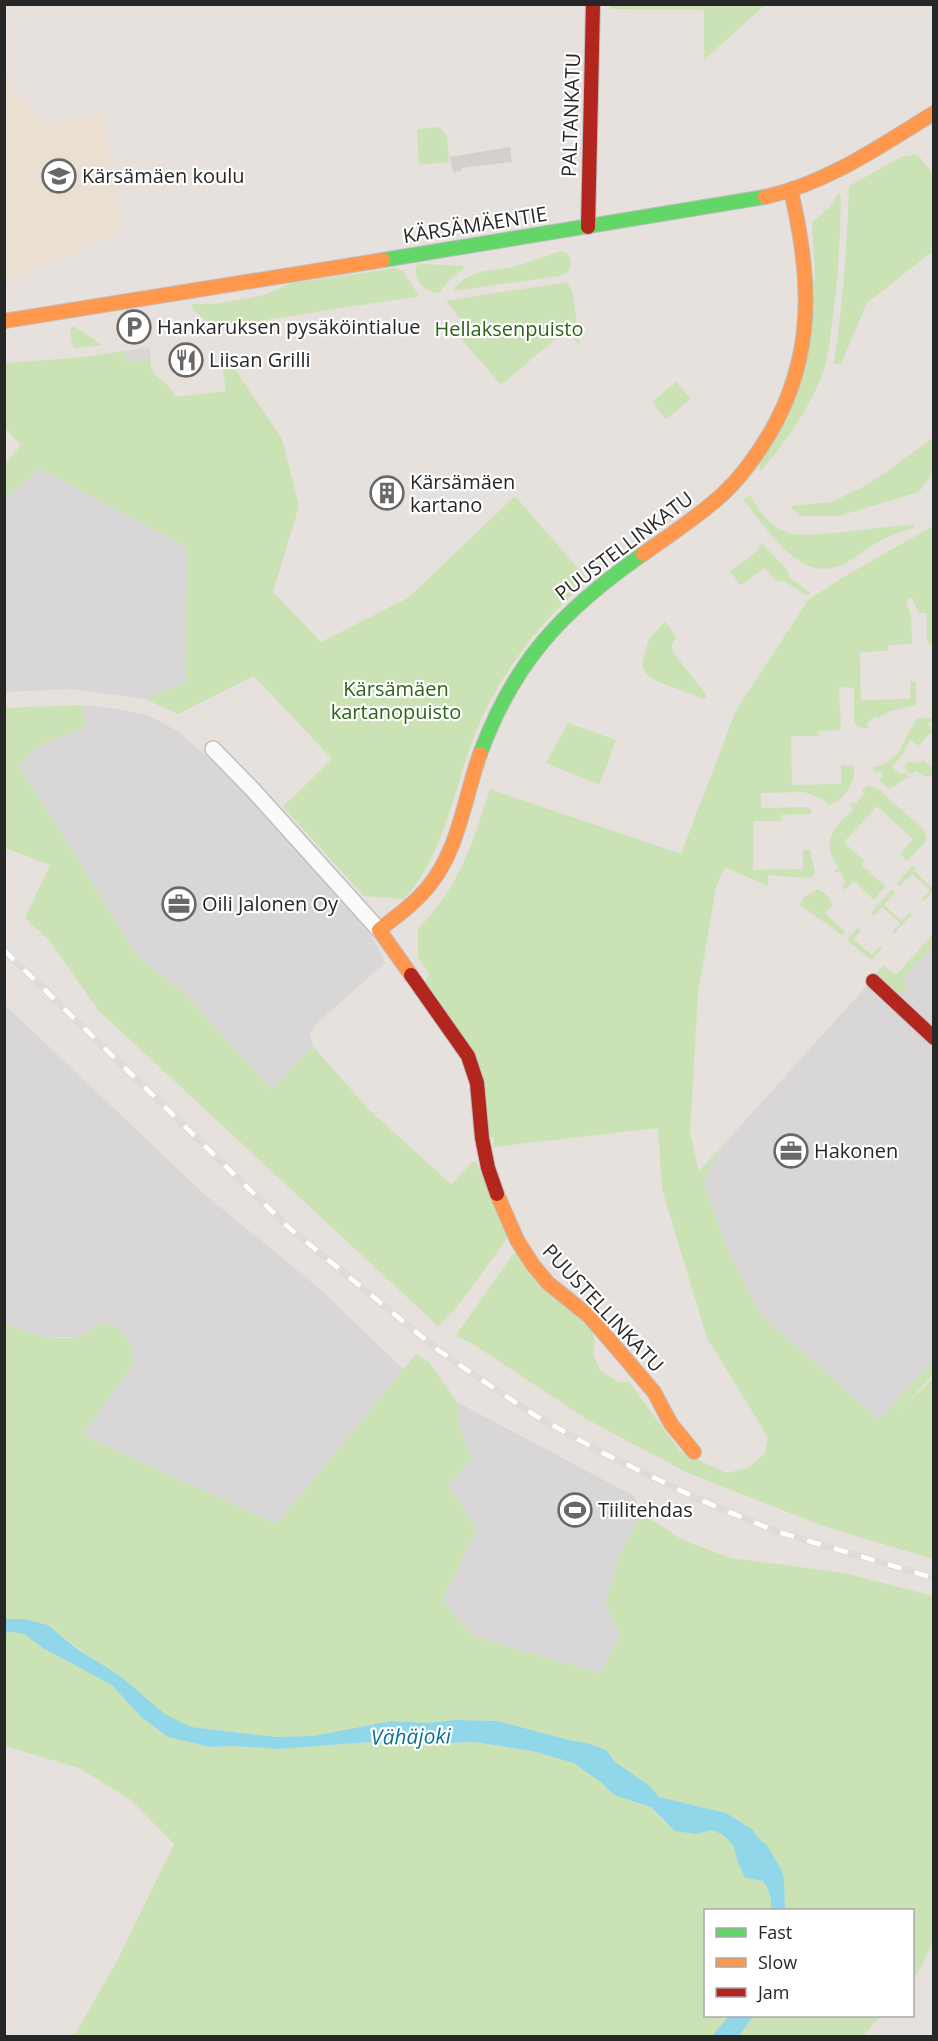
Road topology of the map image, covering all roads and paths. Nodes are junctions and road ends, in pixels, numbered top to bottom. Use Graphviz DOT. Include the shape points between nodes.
graph roads {
  1 [pos="593,4"];
  2 [pos="933,113"];
  3 [pos="792,191"];
  4 [pos="588,227"];
  5 [pos="4,321"];
  6 [pos="213,749"];
  7 [pos="378,930"];
  8 [pos="873,981"];
  9 [pos="933,1038"];
  10 [pos="694,1452"];
  1 -- 4 [label="street, PALTANKATU"];
  2 -- 3 [label="street, KÄRSÄMÄENTIE" via="842,169"];
  3 -- 4 [label="street, KÄRSÄMÄENTIE"];
  3 -- 7 [label="street, PUUSTELLINKATU" via="806,268 805,336 793,387 771,434 732,486 588,595 543,639 490,726 446,860 426,890"];
  4 -- 5 [label="street, KÄRSÄMÄENTIE"];
  6 -- 7 [label="street"];
  7 -- 10 [label="street, PUUSTELLINKATU" via="468,1056 477,1083 490,1176 532,1265 589,1316 654,1392 671,1424"];
  8 -- 9 [label="street"];
}
